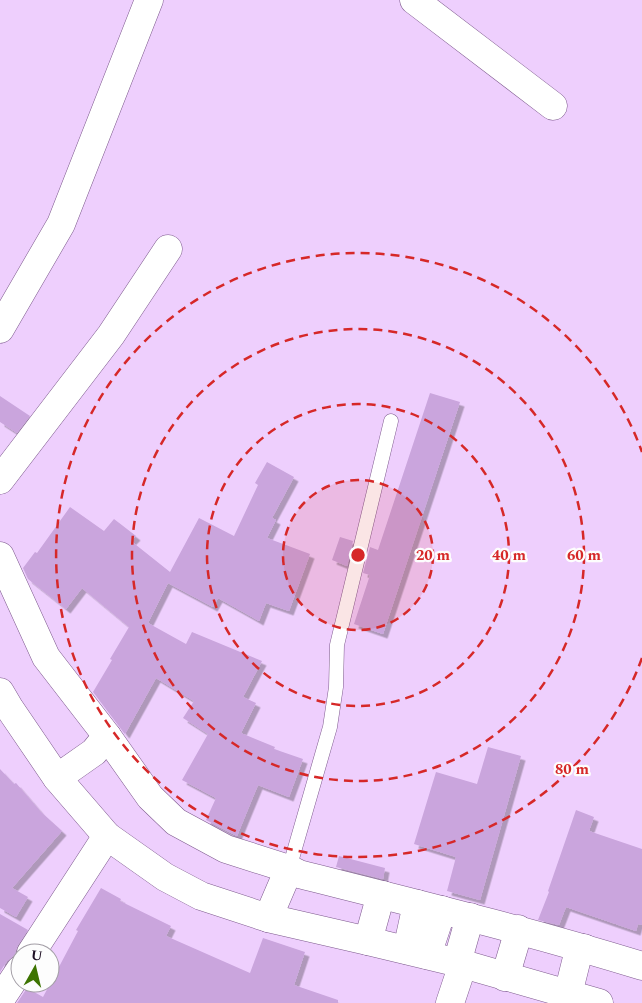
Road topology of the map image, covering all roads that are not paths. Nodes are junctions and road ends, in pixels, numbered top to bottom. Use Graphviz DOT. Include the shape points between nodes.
graph roads {
  1 [pos="149,0"];
  2 [pos="414,0"];
  3 [pos="553,106"];
  4 [pos="168,249"];
  5 [pos="0,328"];
  6 [pos="391,421"];
  7 [pos="0,480"];
  8 [pos="0,556"];
  9 [pos="6,585"];
  10 [pos="0,692"];
  11 [pos="100,744"];
  12 [pos="63,774"];
  13 [pos="107,836"];
  14 [pos="288,872"];
  15 [pos="271,911"];
  16 [pos="375,917"];
  17 [pos="423,930"];
  18 [pos="37,943"];
  19 [pos="464,944"];
  20 [pos="512,952"];
  21 [pos="642,966"];
  22 [pos="575,970"];
  23 [pos="10,985"];
  24 [pos="0,1000"];
  25 [pos="450,1003"];
  26 [pos="599,1003"];
  1 -- 5 [label="street" via="61,224"];
  2 -- 3 [label="street"];
  4 -- 7 [label="street" via="111,335"];
  6 -- 14 [label="lane" via="337,645 336,687 330,727"];
  8 -- 9 [label="street"];
  9 -- 11 [label="street"];
  10 -- 12 [label="street"];
  11 -- 12 [label="street"];
  11 -- 14 [label="street" via="176,822 226,848"];
  12 -- 13 [label="street"];
  13 -- 15 [label="street" via="165,878 202,896"];
  13 -- 18 [label="street"];
  14 -- 15 [label="street"];
  14 -- 16 [label="street" via="299,874"];
  15 -- 16 [label="street"];
  16 -- 17 [label="street"];
  16 -- 17 [label="street"];
  17 -- 19 [label="street"];
  17 -- 19 [label="street"];
  19 -- 20 [label="street"];
  19 -- 20 [label="street"];
  19 -- 25 [label="street"];
  20 -- 22 [label="street"];
  20 -- 22 [label="street"];
  21 -- 22 [label="street"];
  22 -- 26 [label="street"];
  23 -- 24 [label="street"];
}
